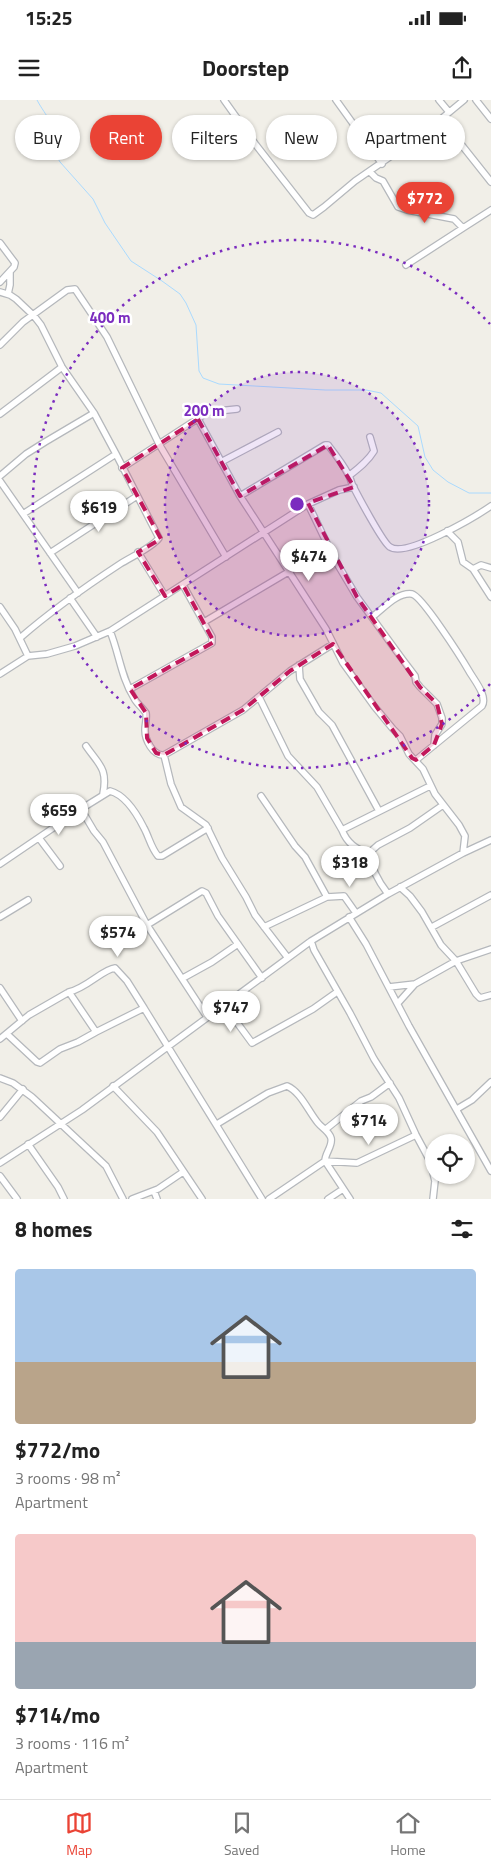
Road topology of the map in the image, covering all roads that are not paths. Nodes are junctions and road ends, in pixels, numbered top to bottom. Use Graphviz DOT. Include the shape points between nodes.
graph roads {
  1 [pos="224,100"];
  2 [pos="440,100"];
  3 [pos="464,100"];
  4 [pos="476,100"];
  5 [pos="338,101"];
  6 [pos="449,112"];
  7 [pos="446,115"];
  8 [pos="491,119"];
  9 [pos="465,149"];
  10 [pos="387,160"];
  11 [pos="382,164"];
  12 [pos="370,172"];
  13 [pos="491,182"];
  14 [pos="491,210"];
  15 [pos="463,228"];
  16 [pos="0,242"];
  17 [pos="406,265"];
  18 [pos="10,272"];
  19 [pos="0,282"];
  20 [pos="0,292"];
  21 [pos="8,294"];
  22 [pos="34,316"];
  23 [pos="0,345"];
  24 [pos="62,366"];
  25 [pos="237,409"];
  26 [pos="0,414"];
  27 [pos="94,414"];
  28 [pos="198,420"];
  29 [pos="278,432"];
  30 [pos="370,437"];
  31 [pos="159,444"];
  32 [pos="116,454"];
  33 [pos="221,462"];
  34 [pos="122,468"];
  35 [pos="350,475"];
  36 [pos="0,476"];
  37 [pos="0,481"];
  38 [pos="354,488"];
  39 [pos="137,496"];
  40 [pos="240,496"];
  41 [pos="308,504"];
  42 [pos="491,506"];
  43 [pos="23,514"];
  44 [pos="264,531"];
  45 [pos="446,531"];
  46 [pos="138,552"];
  47 [pos="50,553"];
  48 [pos="226,557"];
  49 [pos="491,568"];
  50 [pos="473,569"];
  51 [pos="290,572"];
  52 [pos="183,585"];
  53 [pos="78,593"];
  54 [pos="165,596"];
  55 [pos="491,597"];
  56 [pos="70,598"];
  57 [pos="0,606"];
  58 [pos="372,617"];
  59 [pos="204,622"];
  60 [pos="110,631"];
  61 [pos="97,637"];
  62 [pos="20,638"];
  63 [pos="333,644"];
  64 [pos="28,656"];
  65 [pos="299,665"];
  66 [pos="0,674"];
  67 [pos="130,688"];
  68 [pos="259,697"];
  69 [pos="434,745"];
  70 [pos="86,746"];
  71 [pos="164,755"];
  72 [pos="416,760"];
  73 [pos="430,786"];
  74 [pos="103,794"];
  75 [pos="261,796"];
  76 [pos="443,805"];
  77 [pos="81,808"];
  78 [pos="379,810"];
  79 [pos="208,828"];
  80 [pos="342,830"];
  81 [pos="39,838"];
  82 [pos="491,840"];
  83 [pos="369,853"];
  84 [pos="463,853"];
  85 [pos="0,864"];
  86 [pos="60,866"];
  87 [pos="400,888"];
  88 [pos="388,894"];
  89 [pos="491,895"];
  90 [pos="326,897"];
  91 [pos="28,900"];
  92 [pos="356,913"];
  93 [pos="0,917"];
  94 [pos="349,917"];
  95 [pos="147,924"];
  96 [pos="264,927"];
  97 [pos="432,927"];
  98 [pos="311,941"];
  99 [pos="238,944"];
  100 [pos="491,949"];
  101 [pos="288,958"];
  102 [pos="456,961"];
  103 [pos="183,978"];
  104 [pos="262,978"];
  105 [pos="415,984"];
  106 [pos="389,987"];
  107 [pos="0,988"];
  108 [pos="69,992"];
  109 [pos="337,992"];
  110 [pos="491,995"];
  111 [pos="398,1003"];
  112 [pos="222,1007"];
  113 [pos="144,1008"];
  114 [pos="207,1018"];
  115 [pos="22,1021"];
  116 [pos="96,1032"];
  117 [pos="7,1034"];
  118 [pos="0,1039"];
  119 [pos="168,1045"];
  120 [pos="0,1078"];
  121 [pos="491,1082"];
  122 [pos="390,1083"];
  123 [pos="113,1086"];
  124 [pos="23,1090"];
  125 [pos="457,1109"];
  126 [pos="0,1117"];
  127 [pos="61,1124"];
  128 [pos="217,1124"];
  129 [pos="326,1129"];
  130 [pos="416,1135"];
  131 [pos="28,1144"];
  132 [pos="325,1161"];
  133 [pos="0,1163"];
  134 [pos="491,1170"];
  135 [pos="183,1172"];
  136 [pos="0,1176"];
  137 [pos="344,1189"];
  138 [pos="154,1191"];
  139 [pos="17,1199"];
  140 [pos="64,1199"];
  141 [pos="123,1199"];
  142 [pos="132,1199"];
  143 [pos="157,1199"];
  144 [pos="202,1199"];
  145 [pos="262,1199"];
  146 [pos="269,1199"];
  147 [pos="328,1199"];
  148 [pos="350,1199"];
  149 [pos="433,1199"];
  1 -- 12 [label="street" via="309,213 324,208"];
  2 -- 6 [label="street"];
  3 -- 6 [label="street"];
  4 -- 8 [label="street"];
  5 -- 11 [label="street"];
  6 -- 7 [label="street"];
  9 -- 13 [label="street"];
  10 -- 11 [label="street"];
  11 -- 12 [label="street"];
  12 -- 15 [label="street" via="383,181 398,207 454,219"];
  14 -- 15 [label="street"];
  15 -- 17 [label="street"];
  16 -- 18 [label="street" via="15,263"];
  18 -- 19 [label="street"];
  18 -- 21 [label="street"];
  20 -- 21 [label="street"];
  21 -- 22 [label="street"];
  22 -- 23 [label="street" via="23,322"];
  22 -- 24 [label="street"];
  22 -- 31 [label="street" via="67,290 75,289 107,337"];
  24 -- 26 [label="street"];
  24 -- 27 [label="street"];
  25 -- 28 [label="street" via="208,412"];
  27 -- 32 [label="street"];
  27 -- 36 [label="street" via="26,454"];
  28 -- 31 [label="street"];
  28 -- 33 [label="street"];
  29 -- 33 [label="street"];
  30 -- 35 [label="street" via="374,451"];
  31 -- 34 [label="street"];
  31 -- 48 [label="street"];
  32 -- 34 [label="street"];
  32 -- 43 [label="street"];
  33 -- 40 [label="street"];
  34 -- 39 [label="street"];
  35 -- 38 [label="street"];
  35 -- 40 [label="street" via="325,445"];
  37 -- 43 [label="street"];
  38 -- 41 [label="street" via="338,490"];
  38 -- 45 [label="street" via="391,548 399,550 416,545"];
  39 -- 46 [label="street" via="159,538"];
  39 -- 47 [label="street"];
  40 -- 44 [label="street"];
  41 -- 44 [label="street"];
  41 -- 58 [label="street" via="335,560"];
  42 -- 45 [label="street"];
  43 -- 47 [label="street"];
  44 -- 48 [label="street"];
  44 -- 51 [label="street"];
  45 -- 50 [label="street" via="458,542 463,562"];
  46 -- 53 [label="street"];
  46 -- 54 [label="street"];
  47 -- 53 [label="street"];
  48 -- 52 [label="street"];
  49 -- 50 [label="street" via="481,566"];
  50 -- 55 [label="street"];
  51 -- 59 [label="street"];
  51 -- 63 [label="street"];
  52 -- 54 [label="street"];
  52 -- 59 [label="street"];
  53 -- 56 [label="street"];
  54 -- 60 [label="street"];
  56 -- 61 [label="street"];
  56 -- 62 [label="street"];
  57 -- 62 [label="street"];
  58 -- 69 [label="street" via="415,676 416,682 437,704 442,724 435,734"];
  58 -- 69 [label="street" via="398,597 406,594 417,596 482,694 482,706"];
  59 -- 67 [label="street" via="212,643"];
  60 -- 61 [label="street"];
  60 -- 67 [label="street"];
  61 -- 64 [label="street" via="59,651"];
  62 -- 64 [label="street"];
  63 -- 65 [label="street"];
  63 -- 72 [label="street" via="343,663"];
  64 -- 66 [label="street"];
  65 -- 68 [label="street"];
  65 -- 78 [label="street" via="300,679 319,712 332,725"];
  67 -- 71 [label="street" via="146,713 145,730 150,744 156,753"];
  68 -- 71 [label="street" via="243,710"];
  68 -- 80 [label="street" via="288,756 317,786"];
  69 -- 72 [label="street"];
  70 -- 74 [label="street" via="101,766 105,779"];
  71 -- 79 [label="street" via="181,807"];
  72 -- 73 [label="street"];
  73 -- 76 [label="street"];
  73 -- 78 [label="street"];
  74 -- 77 [label="street"];
  74 -- 79 [label="street" via="110,791 124,799 144,827 158,856"];
  75 -- 90 [label="street" via="305,857"];
  76 -- 83 [label="street"];
  76 -- 84 [label="street" via="464,836"];
  77 -- 81 [label="street"];
  77 -- 95 [label="street"];
  78 -- 80 [label="street"];
  79 -- 96 [label="street" via="222,858"];
  80 -- 83 [label="street" via="354,847"];
  81 -- 85 [label="street"];
  81 -- 86 [label="street"];
  82 -- 84 [label="street"];
  83 -- 88 [label="street" via="377,879"];
  84 -- 87 [label="street"];
  87 -- 88 [label="street"];
  87 -- 97 [label="street" via="410,896"];
  88 -- 92 [label="street"];
  89 -- 97 [label="street"];
  90 -- 92 [label="street" via="344,896"];
  90 -- 96 [label="street"];
  91 -- 93 [label="street"];
  92 -- 94 [label="street"];
  94 -- 98 [label="street"];
  94 -- 106 [label="street"];
  95 -- 99 [label="street" via="202,891"];
  95 -- 103 [label="street"];
  96 -- 101 [label="street"];
  97 -- 102 [label="street"];
  98 -- 101 [label="street"];
  98 -- 109 [label="street"];
  99 -- 103 [label="street"];
  99 -- 104 [label="street"];
  100 -- 102 [label="street"];
  101 -- 104 [label="street"];
  102 -- 105 [label="street"];
  102 -- 110 [label="street" via="480,998"];
  103 -- 114 [label="street"];
  104 -- 112 [label="street"];
  105 -- 106 [label="street"];
  105 -- 111 [label="street"];
  106 -- 111 [label="street"];
  107 -- 115 [label="street"];
  108 -- 113 [label="street" via="86,986 110,968 115,968"];
  108 -- 115 [label="street"];
  108 -- 116 [label="street"];
  109 -- 112 [label="street" via="252,1043"];
  109 -- 122 [label="street"];
  111 -- 125 [label="street"];
  112 -- 114 [label="street"];
  113 -- 116 [label="street"];
  113 -- 119 [label="street"];
  114 -- 119 [label="street"];
  115 -- 117 [label="street"];
  116 -- 117 [label="street" via="60,1049 40,1063"];
  117 -- 118 [label="street"];
  119 -- 123 [label="street"];
  119 -- 128 [label="street"];
  120 -- 124 [label="street"];
  121 -- 125 [label="street"];
  122 -- 129 [label="street"];
  122 -- 130 [label="street"];
  123 -- 127 [label="street"];
  123 -- 135 [label="street" via="157,1132"];
  124 -- 126 [label="street"];
  124 -- 127 [label="street"];
  125 -- 134 [label="street"];
  127 -- 131 [label="street"];
  127 -- 141 [label="street" via="106,1166"];
  128 -- 129 [label="street" via="268,1093 287,1086 296,1092"];
  128 -- 145 [label="street"];
  129 -- 132 [label="street" via="331,1143"];
  130 -- 132 [label="street" via="357,1163"];
  130 -- 149 [label="street" via="433,1172"];
  131 -- 133 [label="street"];
  131 -- 140 [label="street"];
  132 -- 137 [label="street"];
  132 -- 146 [label="street"];
  135 -- 138 [label="street"];
  135 -- 144 [label="street"];
  136 -- 139 [label="street"];
  137 -- 147 [label="street"];
  137 -- 148 [label="street"];
  138 -- 142 [label="street"];
  138 -- 143 [label="street"];
}
